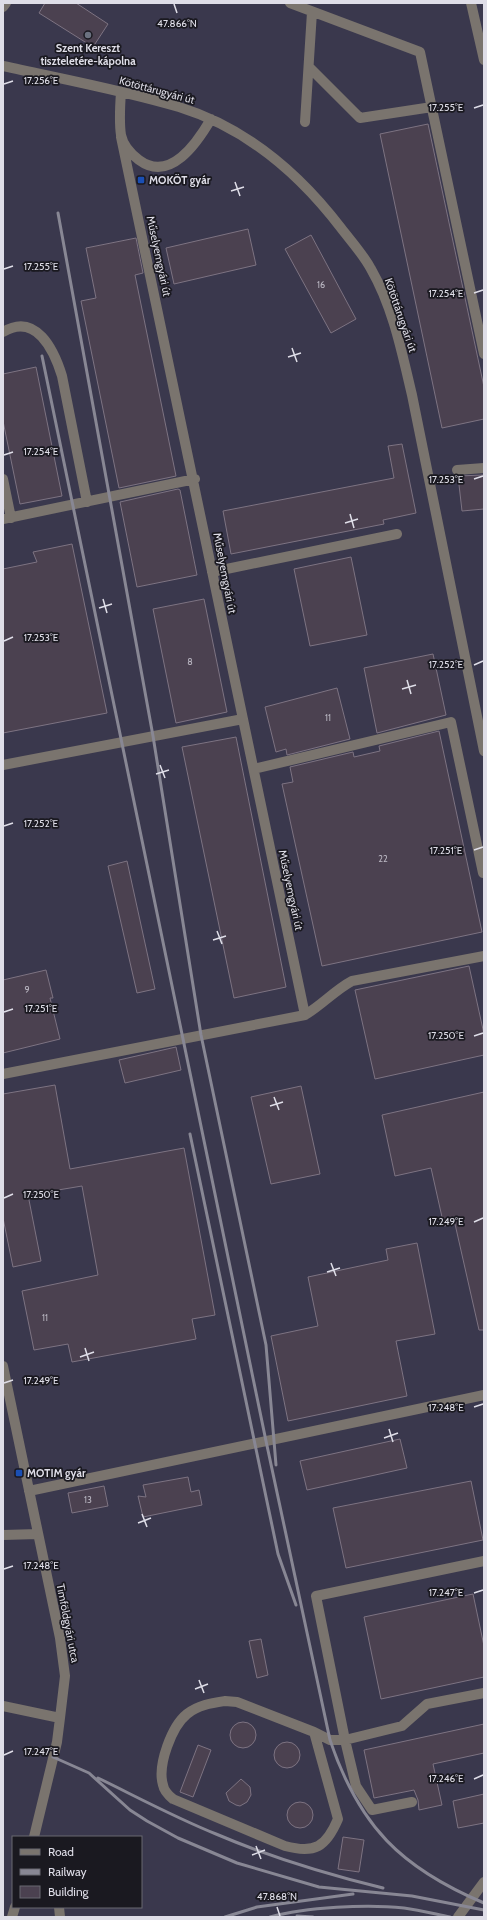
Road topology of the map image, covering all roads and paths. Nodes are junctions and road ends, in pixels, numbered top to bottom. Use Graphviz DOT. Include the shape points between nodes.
graph roads {
  1 [pos="6,3"];
  2 [pos="290,3"];
  3 [pos="470,3"];
  4 [pos="3,7"];
  5 [pos="312,12"];
  6 [pos="484,60"];
  7 [pos="3,66"];
  8 [pos="309,67"];
  9 [pos="121,92"];
  10 [pos="432,107"];
  11 [pos="210,119"];
  12 [pos="305,122"];
  13 [pos="121,137"];
  14 [pos="3,332"];
  15 [pos="484,354"];
  16 [pos="484,468"];
  17 [pos="457,470"];
  18 [pos="3,479"];
  19 [pos="195,479"];
  20 [pos="87,502"];
  21 [pos="7,518"];
  22 [pos="397,534"];
  23 [pos="212,572"];
  24 [pos="243,720"];
  25 [pos="484,751"];
  26 [pos="3,765"];
  27 [pos="254,769"];
  28 [pos="483,872"];
  29 [pos="484,956"];
  30 [pos="305,1014"];
  31 [pos="3,1074"];
  32 [pos="3,1366"];
  33 [pos="483,1399"];
  34 [pos="29,1491"];
  35 [pos="38,1534"];
  36 [pos="3,1536"];
  37 [pos="484,1562"];
  38 [pos="484,1693"];
  39 [pos="3,1706"];
  40 [pos="60,1718"];
  41 [pos="314,1732"];
  42 [pos="345,1740"];
  43 [pos="412,1802"];
  44 [pos="34,1836"];
  45 [pos="484,1882"];
  46 [pos="458,1917"];
  1 -- 4 [label="street"];
  2 -- 5 [label="street"];
  3 -- 6 [label="street"];
  5 -- 8 [label="street"];
  5 -- 10 [label="street" via="420,52"];
  7 -- 9 [label="street, Kötöttárugyári út"];
  8 -- 10 [label="street" via="360,118"];
  8 -- 12 [label="street"];
  9 -- 11 [label="street, Kötöttárugyári út"];
  9 -- 13 [label="street, Műselyemgyári út"];
  10 -- 15 [label="street"];
  11 -- 13 [label="street" via="200,138 186,154 174,163 161,167 144,164 130,154"];
  11 -- 25 [label="street, Kötöttárugyári út" via="248,138 287,168 325,207 372,269 400,342"];
  13 -- 19 [label="street, Műselyemgyári út"];
  14 -- 20 [label="street" via="14,328 30,328 40,334 53,351 62,376"];
  16 -- 17 [label="street"];
  18 -- 21 [label="street"];
  19 -- 20 [label="street"];
  19 -- 23 [label="street, Műselyemgyári út"];
  20 -- 21 [label="street"];
  22 -- 23 [label="street"];
  23 -- 24 [label="street, Műselyemgyári út"];
  24 -- 26 [label="street"];
  24 -- 27 [label="street, Műselyemgyári út"];
  27 -- 28 [label="street" via="451,722"];
  27 -- 30 [label="street, Műselyemgyári út"];
  29 -- 30 [label="street" via="352,981"];
  30 -- 31 [label="street"];
  32 -- 34 [label="street, Timföldgyári utca"];
  33 -- 34 [label="street"];
  34 -- 35 [label="street, Timföldgyári utca"];
  35 -- 36 [label="street"];
  35 -- 40 [label="street, Timföldgyári utca" via="60,1638 65,1676"];
  37 -- 42 [label="street" via="316,1596"];
  38 -- 42 [label="street" via="427,1704 402,1726"];
  39 -- 40 [label="street"];
  40 -- 44 [label="street, Timföldgyári utca" via="57,1742"];
  41 -- 41 [label="street" via="237,1702 225,1701 196,1708 179,1722 170,1739 161,1775 162,1784 166,1793 173,1799 285,1846 301,1850 311,1849 327,1839 338,1819"];
  41 -- 42 [label="street" via="330,1740"];
  42 -- 43 [label="street" via="356,1786 372,1810"];
  45 -- 46 [label="street"];
}
